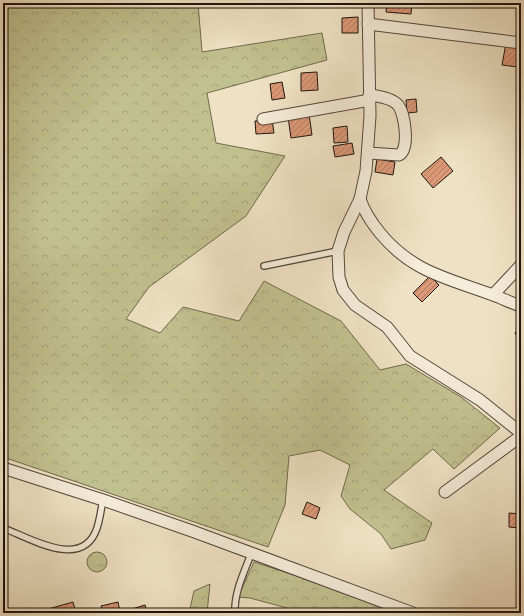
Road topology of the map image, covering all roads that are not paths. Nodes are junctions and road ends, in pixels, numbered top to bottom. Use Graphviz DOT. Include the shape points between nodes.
graph roads {
  1 [pos="368,3"];
  2 [pos="368,24"];
  3 [pos="521,43"];
  4 [pos="370,97"];
  5 [pos="263,119"];
  6 [pos="368,153"];
  7 [pos="360,199"];
  8 [pos="338,251"];
  9 [pos="521,265"];
  10 [pos="264,266"];
  11 [pos="493,295"];
  12 [pos="521,306"];
  13 [pos="521,432"];
  14 [pos="521,436"];
  15 [pos="3,468"];
  16 [pos="445,492"];
  17 [pos="103,500"];
  18 [pos="3,528"];
  19 [pos="251,554"];
  20 [pos="236,613"];
  21 [pos="413,613"];
  1 -- 2 [label="street"];
  2 -- 3 [label="street"];
  2 -- 4 [label="street"];
  4 -- 5 [label="street"];
  4 -- 6 [label="street"];
  4 -- 6 [label="street" via="383,97 399,106 404,123 406,147 399,155"];
  6 -- 7 [label="street"];
  7 -- 8 [label="street"];
  7 -- 11 [label="street" via="363,209 396,252 444,278"];
  8 -- 10 [label="lane"];
  8 -- 13 [label="street" via="343,290 349,299 387,327 410,356 480,400"];
  9 -- 11 [label="street"];
  11 -- 12 [label="street"];
  14 -- 16 [label="street"];
  15 -- 17 [label="street"];
  17 -- 18 [label="lane" via="97,529 87,544 73,551 60,550"];
  17 -- 19 [label="street"];
  19 -- 20 [label="lane" via="237,593"];
  19 -- 21 [label="street"];
}
